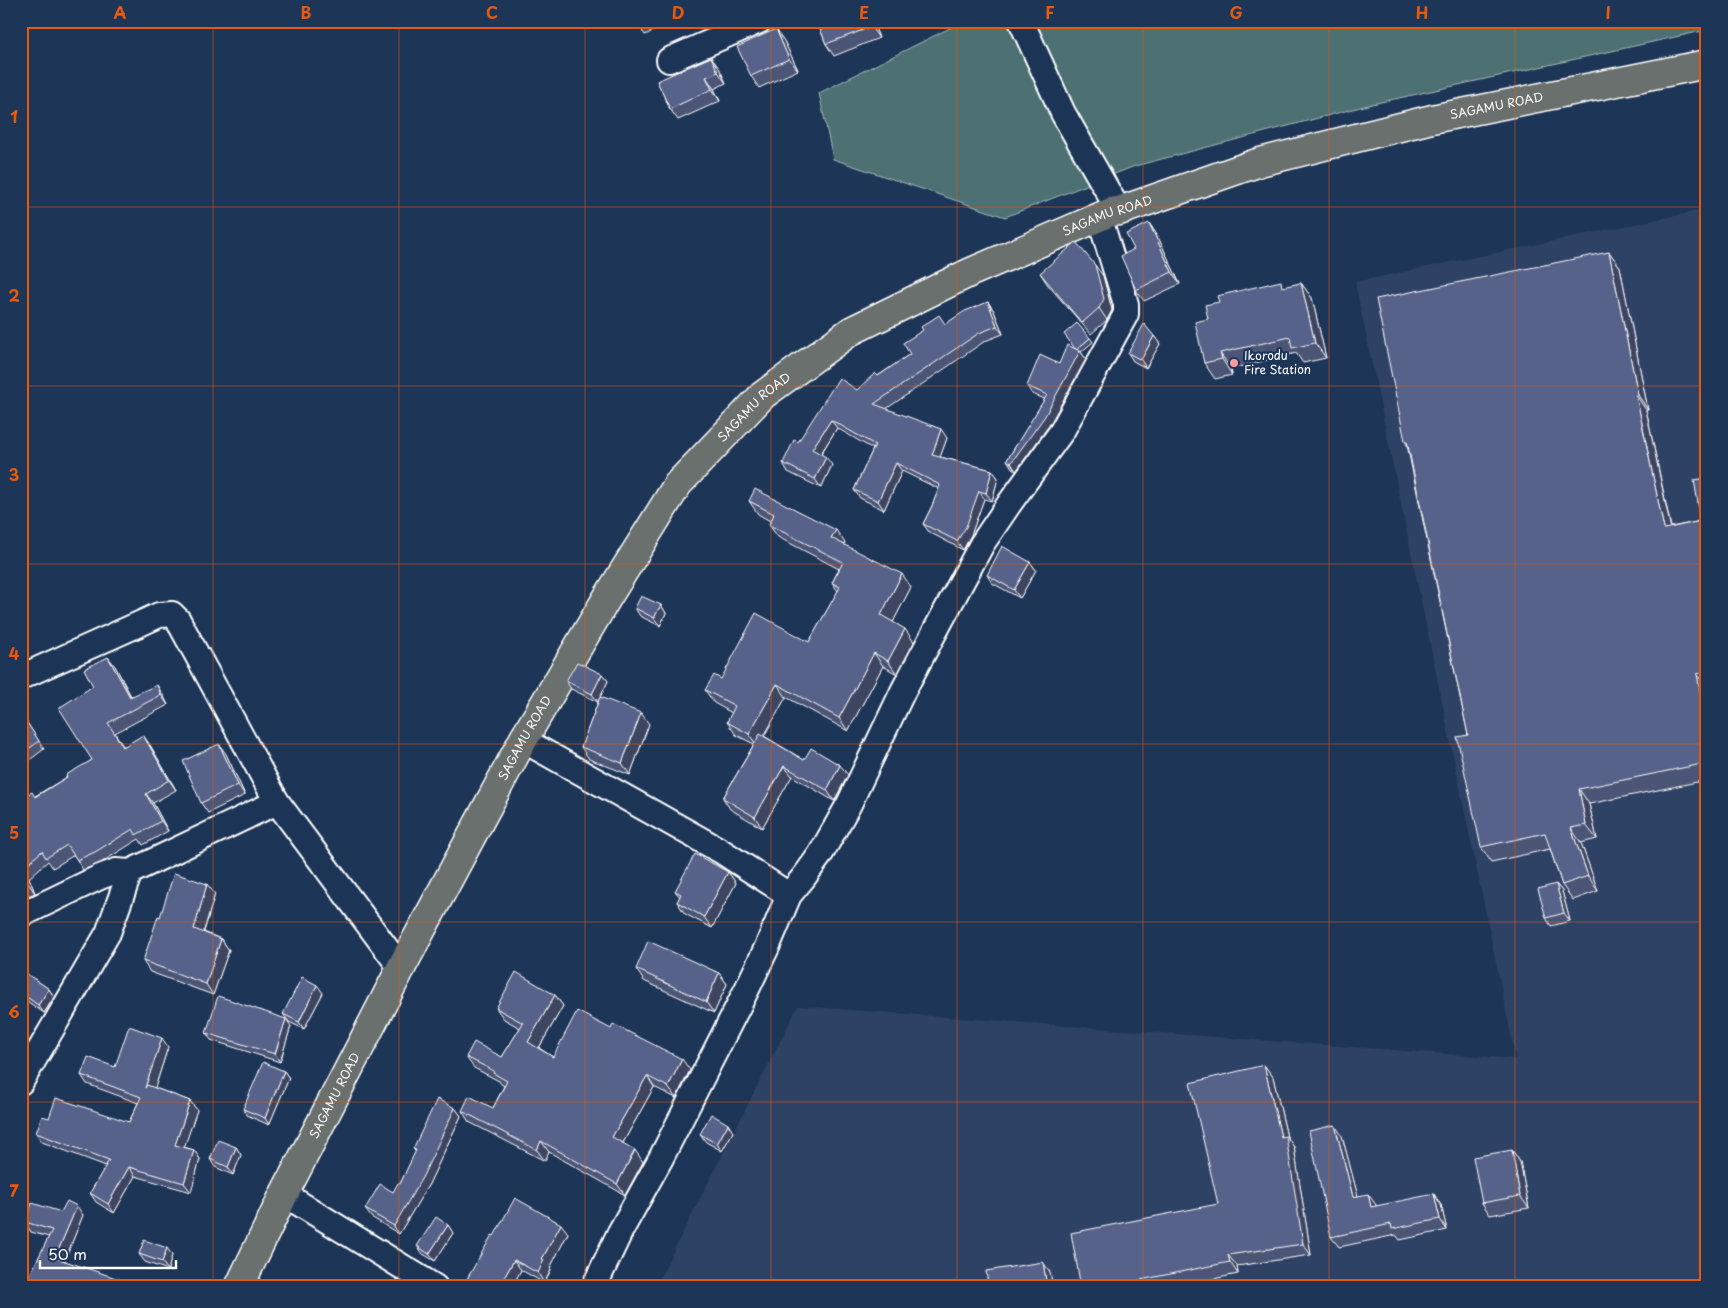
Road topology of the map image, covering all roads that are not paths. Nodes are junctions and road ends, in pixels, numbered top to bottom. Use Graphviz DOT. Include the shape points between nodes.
graph roads {
  1 [pos="759,21"];
  2 [pos="1021,21"];
  3 [pos="669,60"];
  4 [pos="1707,64"];
  5 [pos="1109,214"];
  6 [pos="21,677"];
  7 [pos="523,740"];
  8 [pos="277,802"];
  9 [pos="130,872"];
  10 [pos="789,895"];
  11 [pos="21,915"];
  12 [pos="401,968"];
  13 [pos="21,1082"];
  14 [pos="284,1194"];
  15 [pos="239,1287"];
  16 [pos="435,1287"];
  17 [pos="594,1287"];
  1 -- 3 [label="street"];
  2 -- 5 [label="street"];
  4 -- 5 [label="highway, SAGAMU ROAD" via="1432,120 1260,162"];
  5 -- 7 [label="highway, SAGAMU ROAD" via="971,272 851,332 762,395 678,484"];
  5 -- 10 [label="street" via="1126,314 1062,431 982,544 904,689 849,804 820,855"];
  6 -- 8 [label="street" via="146,620 172,614"];
  7 -- 10 [label="street" via="721,851"];
  7 -- 12 [label="highway, SAGAMU ROAD"];
  8 -- 9 [label="street"];
  8 -- 12 [label="street"];
  9 -- 11 [label="street" via="116,871 100,877"];
  9 -- 13 [label="street" via="108,933"];
  10 -- 17 [label="street" via="747,989"];
  12 -- 14 [label="highway, SAGAMU ROAD"];
  14 -- 15 [label="highway, SAGAMU ROAD"];
  14 -- 16 [label="street"];
}
